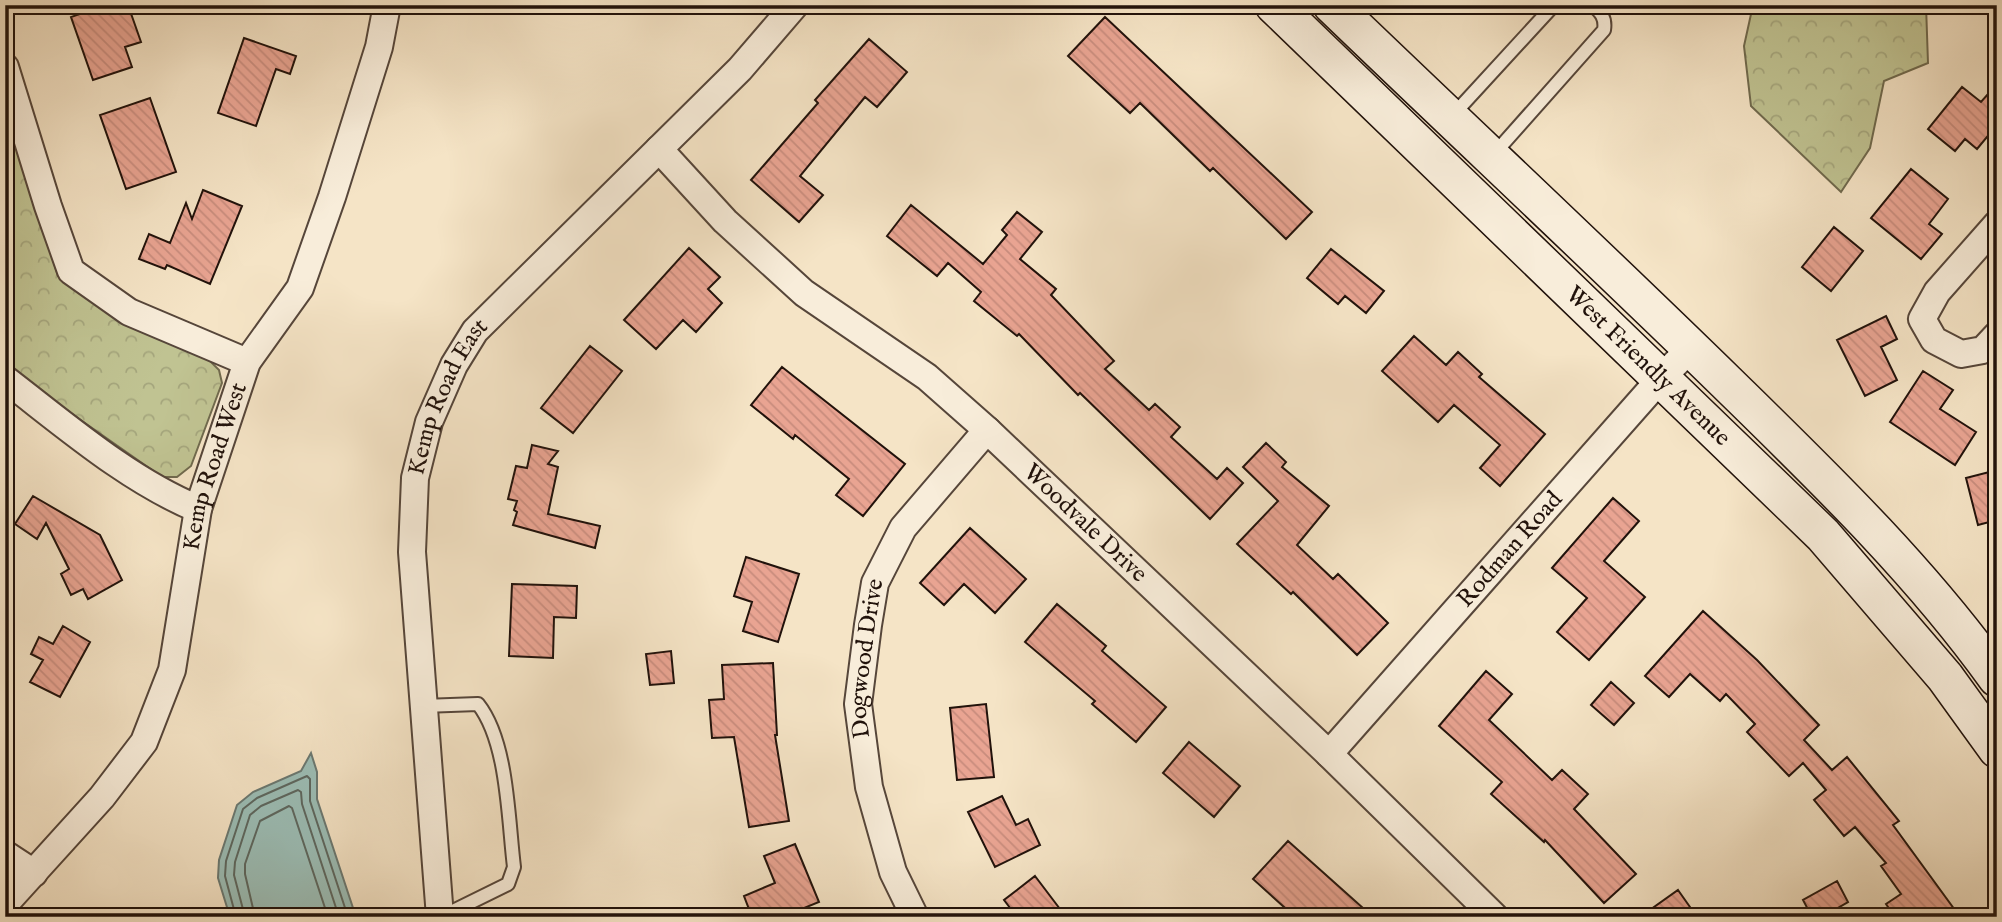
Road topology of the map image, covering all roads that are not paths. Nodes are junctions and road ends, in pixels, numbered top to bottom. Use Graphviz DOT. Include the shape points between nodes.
graph roads {
  1 [pos="387,5"];
  2 [pos="795,5"];
  3 [pos="1273,5"];
  4 [pos="1332,5"];
  5 [pos="1554,5"];
  6 [pos="1592,5"];
  7 [pos="5,67"];
  8 [pos="1450,118"];
  9 [pos="659,149"];
  10 [pos="1491,157"];
  11 [pos="1997,224"];
  12 [pos="1997,335"];
  13 [pos="1691,348"];
  14 [pos="247,362"];
  15 [pos="1662,377"];
  16 [pos="5,379"];
  17 [pos="987,430"];
  18 [pos="198,509"];
  19 [pos="1997,678"];
  20 [pos="423,706"];
  21 [pos="1997,749"];
  22 [pos="1329,754"];
  23 [pos="5,854"];
  24 [pos="34,873"];
  25 [pos="5,904"];
  26 [pos="440,917"];
  27 [pos="915,917"];
  28 [pos="1495,917"];
  1 -- 14 [label="street, Kemp Road West" via="379,47 300,288"];
  2 -- 9 [label="street, Kemp Road East" via="740,69"];
  3 -- 15 [label="main road, West Friendly Avenue"];
  4 -- 8 [label="main road, West Friendly Avenue"];
  5 -- 8 [label="lane"];
  6 -- 10 [label="lane" via="1602,14 1604,30"];
  7 -- 14 [label="street" via="71,271 129,312"];
  8 -- 10 [label="main road, West Friendly Avenue"];
  9 -- 17 [label="street, Woodvale Drive" via="725,221 804,292 927,377"];
  9 -- 20 [label="street, Kemp Road East" via="475,331 429,422 415,478 412,552"];
  10 -- 13 [label="main road, West Friendly Avenue"];
  11 -- 12 [label="street" via="1937,292 1922,319 1934,340 1961,354 1983,351"];
  13 -- 15 [label="street, Rodman Road"];
  13 -- 19 [label="main road, West Friendly Avenue" via="1853,507"];
  14 -- 18 [label="street, Kemp Road West"];
  15 -- 21 [label="main road, West Friendly Avenue" via="1823,535 1945,677"];
  15 -- 22 [label="street, Rodman Road"];
  16 -- 18 [label="street" via="166,496"];
  17 -- 22 [label="street, Woodvale Drive"];
  17 -- 27 [label="street, Dogwood Drive" via="903,528 875,583 868,625 858,704 869,787 893,872"];
  18 -- 24 [label="street, Kemp Road West" via="172,670 144,743"];
  20 -- 26 [label="street, Kemp Road East"];
  20 -- 26 [label="lane" via="478,704 487,715 499,748 514,867 508,884"];
  22 -- 28 [label="street, Woodvale Drive"];
  23 -- 24 [label="street"];
  24 -- 25 [label="street, Kemp Road West"];
}
